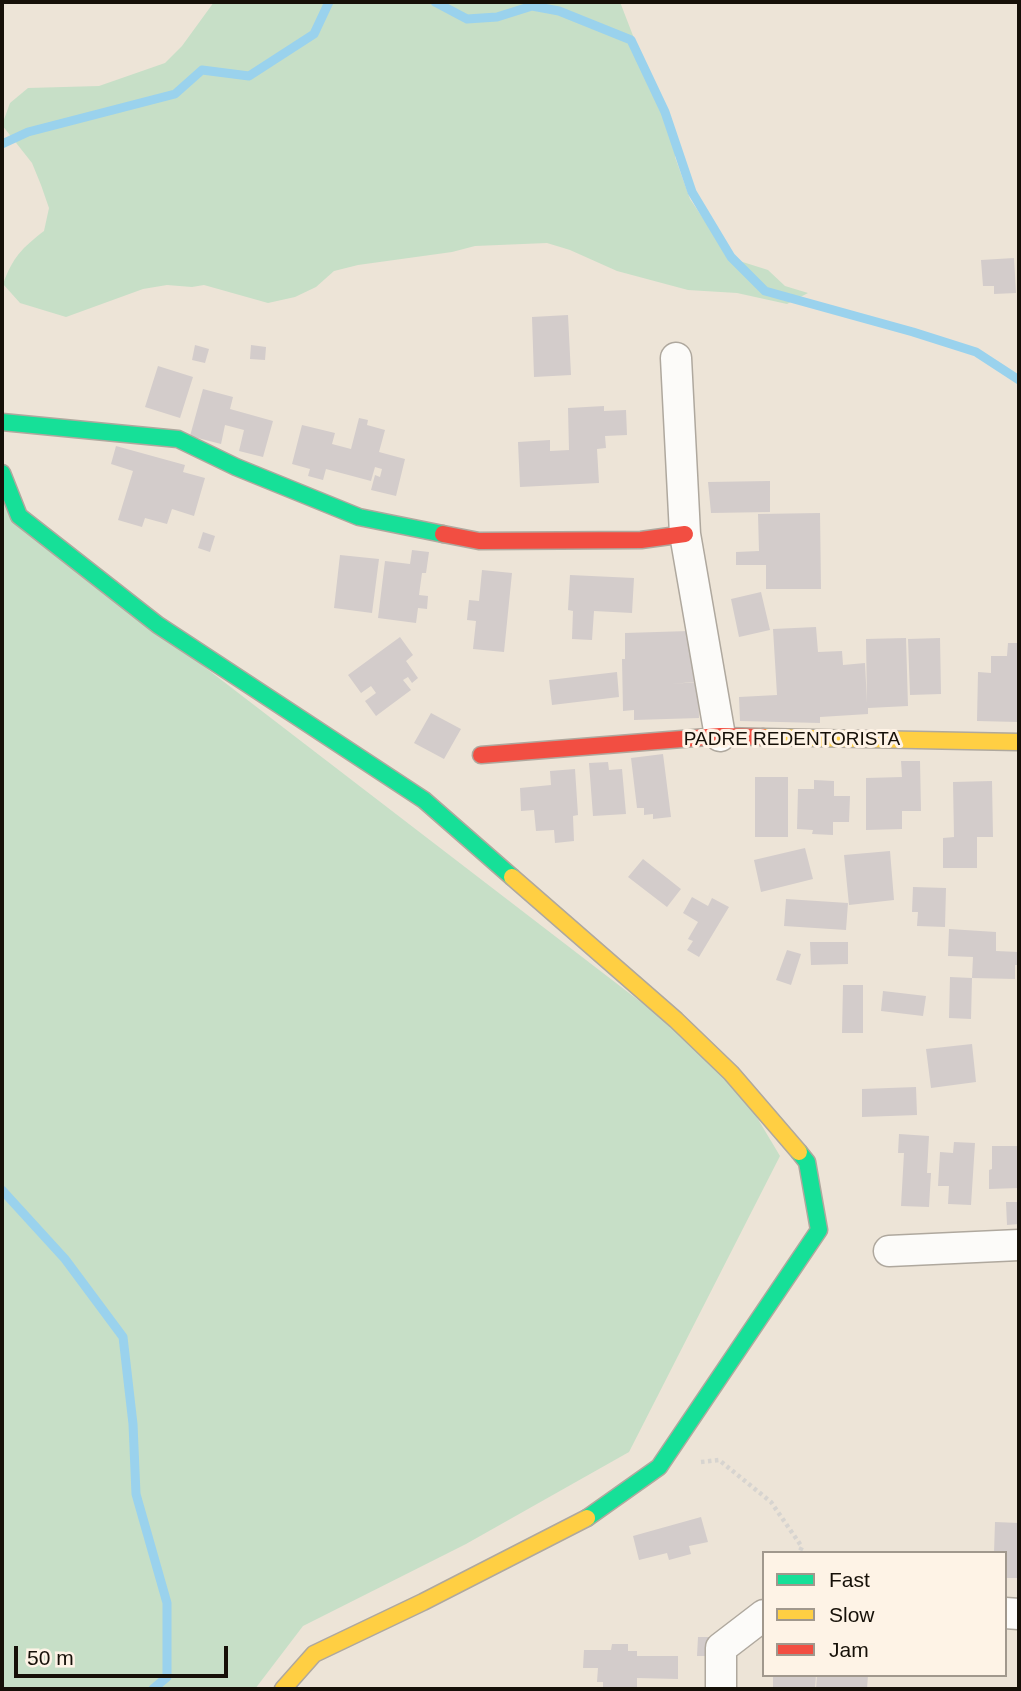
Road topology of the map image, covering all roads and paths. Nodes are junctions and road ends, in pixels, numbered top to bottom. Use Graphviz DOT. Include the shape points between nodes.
graph roads {
  1 [pos="676,358"];
  2 [pos="2,422"];
  3 [pos="2,472"];
  4 [pos="685,534"];
  5 [pos="720,736"];
  6 [pos="1019,742"];
  7 [pos="481,755"];
  8 [pos="1019,1245"];
  9 [pos="889,1251"];
  10 [pos="659,1467"];
  11 [pos="800,1551"];
  12 [pos="762,1617"];
  13 [pos="283,1689"];
  14 [pos="721,1689"];
  1 -- 4 [label="street"];
  2 -- 4 [label="street" via="178,439 359,517 479,541 641,540"];
  3 -- 10 [label="street" via="19,516 158,625 424,800 676,1020 731,1073 807,1162 819,1230"];
  4 -- 5 [label="street"];
  5 -- 6 [label="street, PADRE REDENTORISTA"];
  5 -- 7 [label="street, PADRE REDENTORISTA"];
  8 -- 9 [label="street"];
  10 -- 11 [label="path" via="719,1460 771,1502 802,1547"];
  10 -- 13 [label="street" via="585,1519 314,1654"];
  12 -- 14 [label="street" via="721,1648"];
}
